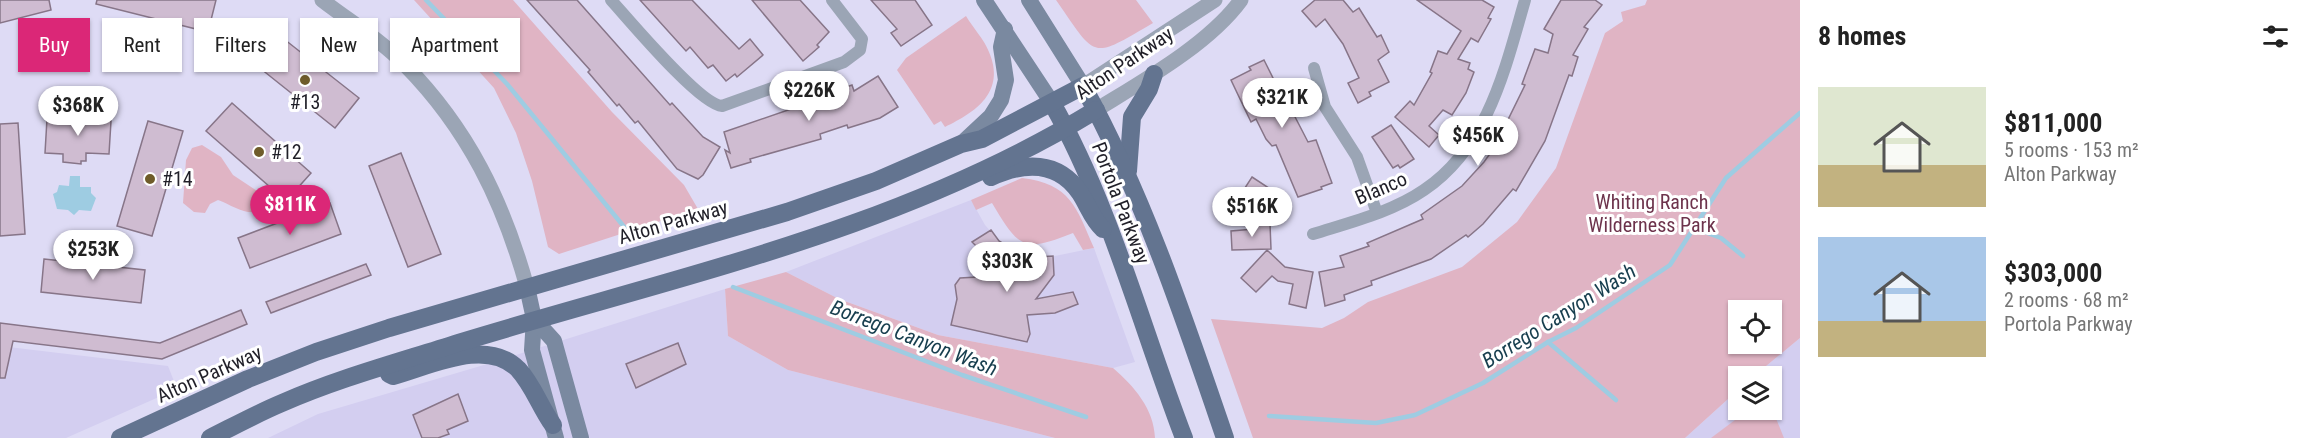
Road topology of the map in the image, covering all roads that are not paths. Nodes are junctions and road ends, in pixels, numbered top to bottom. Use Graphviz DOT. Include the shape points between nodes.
graph roads {
  1 [pos="322,0"];
  2 [pos="611,0"];
  3 [pos="832,0"];
  4 [pos="984,0"];
  5 [pos="1029,0"];
  6 [pos="1215,0"];
  7 [pos="1241,0"];
  8 [pos="1525,0"];
  9 [pos="1005,28"];
  10 [pos="1314,68"];
  11 [pos="1154,74"];
  12 [pos="1083,86"];
  13 [pos="1052,103"];
  14 [pos="1096,110"];
  15 [pos="1066,128"];
  16 [pos="961,144"];
  17 [pos="1128,176"];
  18 [pos="942,188"];
  19 [pos="1377,213"];
  20 [pos="1314,234"];
  21 [pos="1111,236"];
  22 [pos="527,287"];
  23 [pos="534,319"];
  24 [pos="377,369"];
  25 [pos="555,431"];
  26 [pos="120,438"];
  27 [pos="210,438"];
  28 [pos="581,438"];
  29 [pos="1184,438"];
  30 [pos="1225,438"];
  1 -- 22 [label="street" via="403,63 440,105 481,164 511,232"];
  2 -- 3 [label="street" via="714,106 722,106 844,62 860,50 862,39"];
  4 -- 9 [label="main road, Portola Parkway"];
  5 -- 12 [label="main road, Portola Parkway"];
  6 -- 12 [label="street, Alton Parkway"];
  7 -- 11 [label="street, Alton Parkway" via="1228,18"];
  8 -- 19 [label="street, Blanco" via="1496,94 1477,136 1454,165 1425,190"];
  9 -- 13 [label="main road, Portola Parkway"];
  9 -- 16 [label="main road" via="1001,47 1006,80 1001,100 991,116"];
  10 -- 19 [label="street" via="1325,107 1357,157"];
  11 -- 14 [label="street, Alton Parkway"];
  11 -- 17 [label="main road" via="1132,117"];
  12 -- 13 [label="main road, Alton Parkway"];
  12 -- 14 [label="main road, Portola Parkway"];
  13 -- 15 [label="main road, Portola Parkway"];
  13 -- 16 [label="main road, Alton Parkway" via="982,139"];
  14 -- 15 [label="main road, Alton Parkway"];
  14 -- 17 [label="main road, Portola Parkway"];
  15 -- 18 [label="main road, Alton Parkway"];
  15 -- 21 [label="main road, Portola Parkway"];
  16 -- 22 [label="main road, Alton Parkway" via="876,181 788,212"];
  17 -- 30 [label="main road, Portola Parkway"];
  18 -- 21 [label="main road" via="960,190 1009,169 1026,165 1044,167 1073,184 1096,223"];
  18 -- 23 [label="main road, Alton Parkway" via="882,214 776,251"];
  19 -- 20 [label="street, Blanco"];
  21 -- 29 [label="main road, Portola Parkway"];
  22 -- 23 [label="main road"];
  22 -- 26 [label="main road, Alton Parkway" via="316,352"];
  23 -- 24 [label="main road, Alton Parkway"];
  23 -- 25 [label="main road" via="532,350"];
  23 -- 28 [label="main road" via="554,341"];
  24 -- 25 [label="main road" via="393,376 473,354 508,360 519,370"];
  24 -- 27 [label="main road, Alton Parkway" via="282,403"];
}
